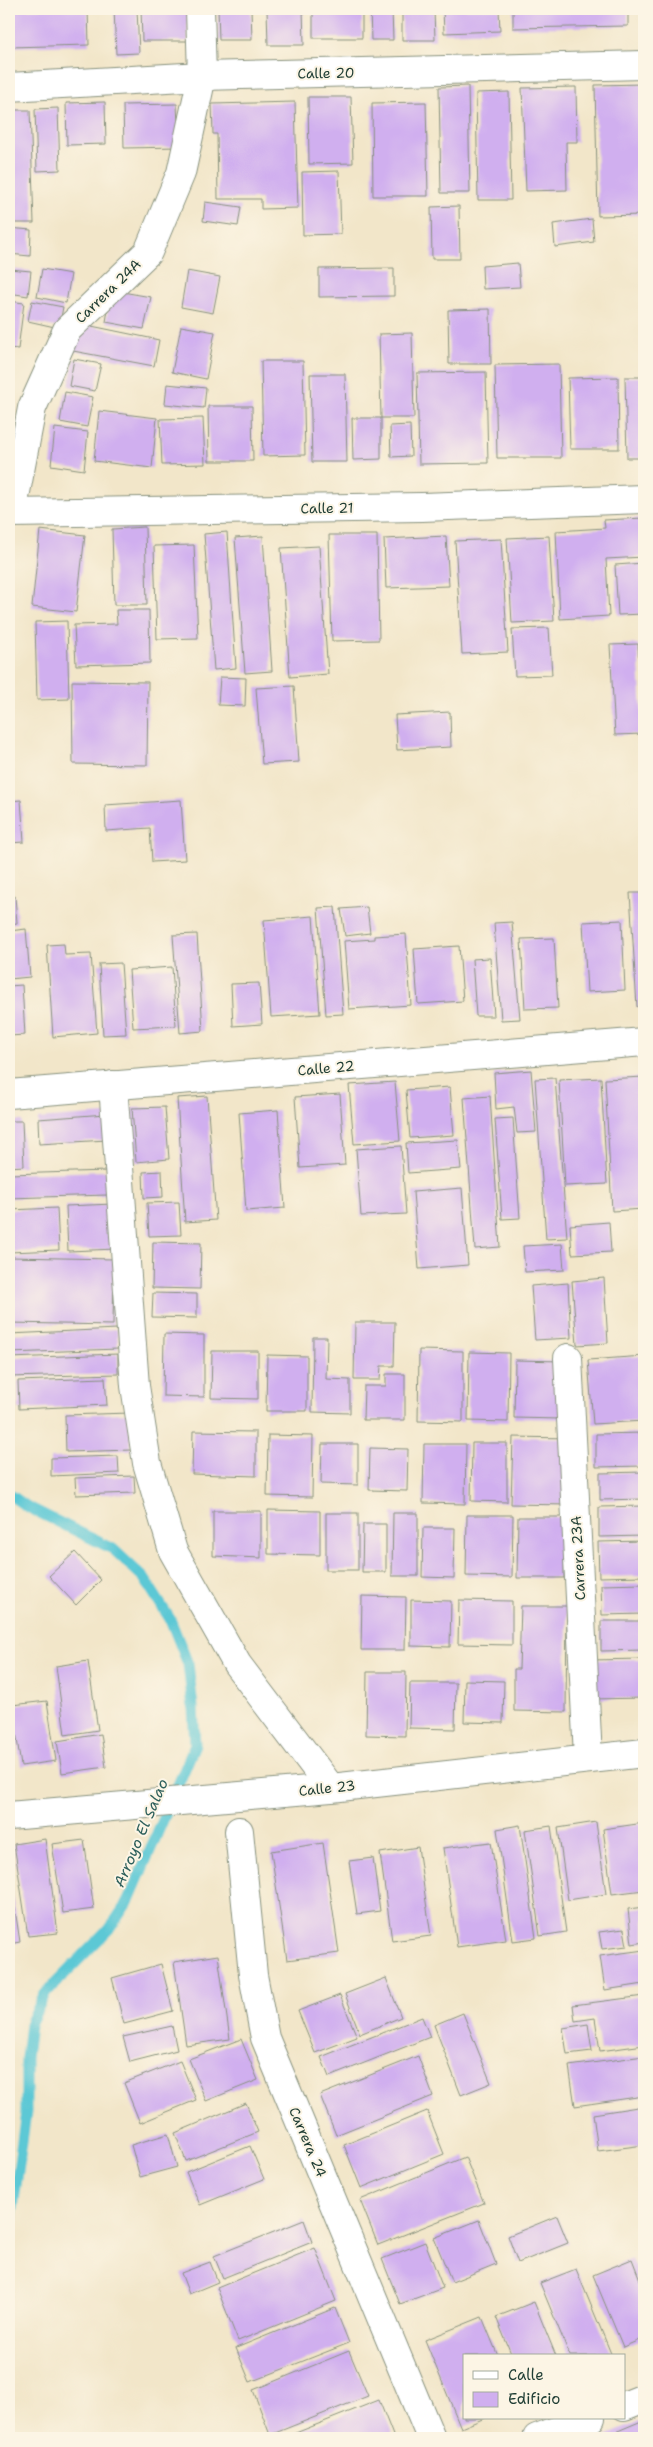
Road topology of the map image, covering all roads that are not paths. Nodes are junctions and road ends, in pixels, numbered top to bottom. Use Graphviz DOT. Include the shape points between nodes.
graph roads {
  1 [pos="200,9"];
  2 [pos="644,65"];
  3 [pos="202,76"];
  4 [pos="9,88"];
  5 [pos="644,499"];
  6 [pos="11,513"];
  7 [pos="644,1042"];
  8 [pos="112,1085"];
  9 [pos="9,1094"];
  10 [pos="568,1358"];
  11 [pos="644,1753"];
  12 [pos="588,1758"];
  13 [pos="331,1788"];
  14 [pos="9,1816"];
  15 [pos="239,1831"];
  16 [pos="644,2398"];
  17 [pos="626,2405"];
  18 [pos="586,2420"];
  19 [pos="431,2438"];
  20 [pos="537,2438"];
  1 -- 3 [label="street, Carrera 24A"];
  2 -- 3 [label="street, Calle 20"];
  3 -- 4 [label="street, Calle 20"];
  3 -- 6 [label="street, Carrera 24A" via="181,173 148,252 68,330 32,408"];
  5 -- 6 [label="street, Calle 21" via="422,507"];
  7 -- 8 [label="street, Calle 22"];
  8 -- 9 [label="street, Calle 22"];
  8 -- 13 [label="street" via="135,1386 147,1463 173,1551 237,1664"];
  10 -- 12 [label="street, Carrera 23A"];
  11 -- 12 [label="street, Calle 23"];
  12 -- 13 [label="street, Calle 23"];
  13 -- 14 [label="street, Calle 23"];
  15 -- 19 [label="street, Carrera 24" via="253,1975 264,2038"];
  16 -- 17 [label="street"];
  18 -- 20 [label="street"];
}
